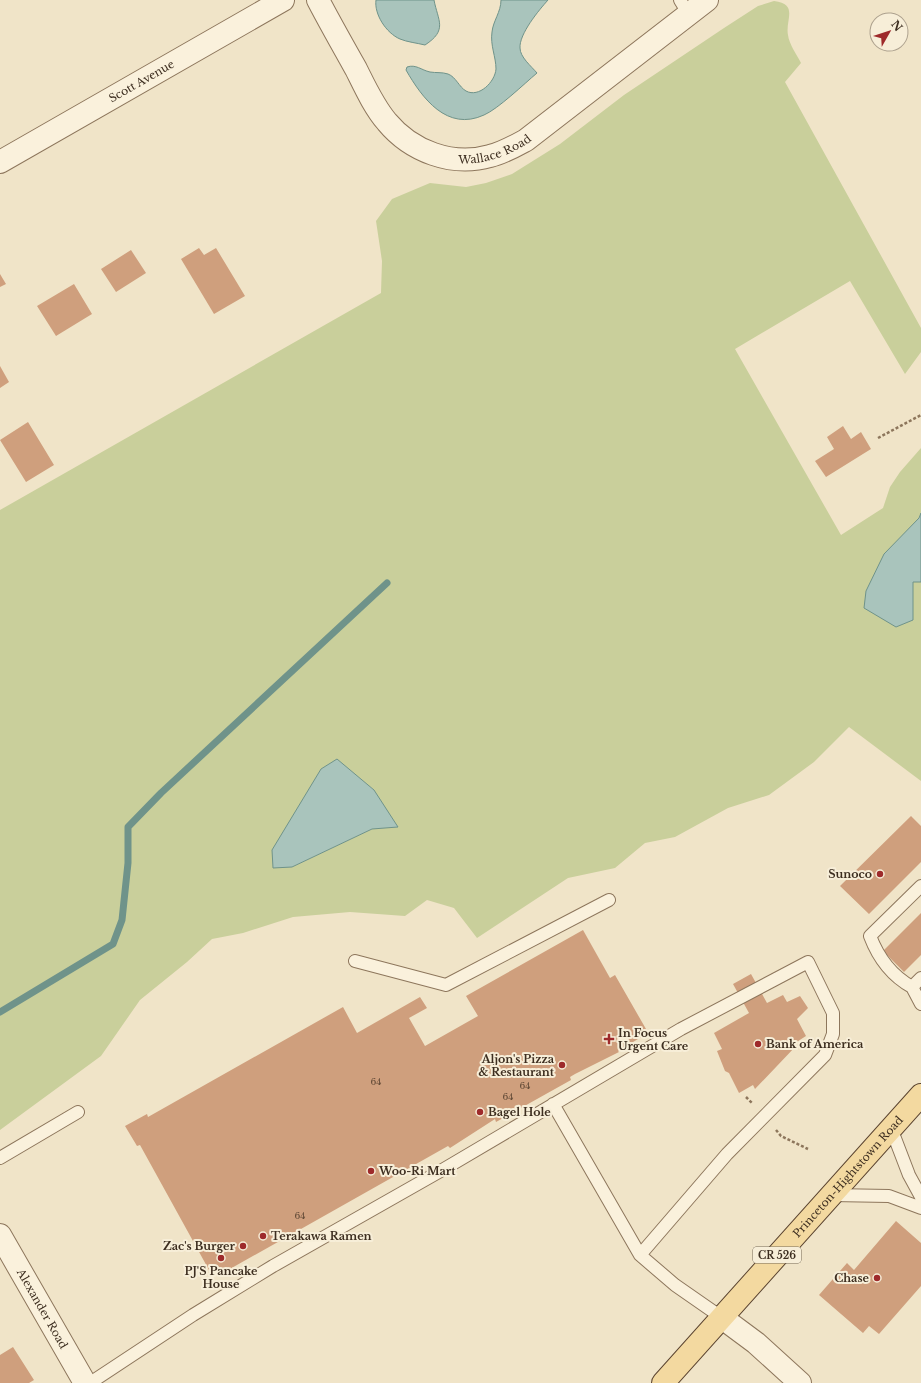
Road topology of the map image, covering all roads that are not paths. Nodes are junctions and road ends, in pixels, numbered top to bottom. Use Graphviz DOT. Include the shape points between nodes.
graph roads {
  1 [pos="283,0"];
  2 [pos="318,0"];
  3 [pos="707,0"];
  4 [pos="684,7"];
  5 [pos="0,162"];
  6 [pos="921,886"];
  7 [pos="609,900"];
  8 [pos="355,961"];
  9 [pos="921,978"];
  10 [pos="912,987"];
  11 [pos="921,1004"];
  12 [pos="921,1095"];
  13 [pos="553,1104"];
  14 [pos="78,1112"];
  15 [pos="891,1128"];
  16 [pos="0,1158"];
  17 [pos="832,1195"];
  18 [pos="921,1197"];
  19 [pos="921,1208"];
  20 [pos="0,1235"];
  21 [pos="640,1255"];
  22 [pos="721,1317"];
  23 [pos="84,1383"];
  24 [pos="90,1383"];
  25 [pos="663,1383"];
  26 [pos="800,1383"];
  1 -- 5 [label="street, Scott Avenue"];
  2 -- 4 [label="street, Wallace Road" via="374,102 396,132 424,151 447,158 467,160 500,153 526,140"];
  3 -- 4 [label="street, Wallace Road"];
  6 -- 10 [label="lane" via="870,936 876,952 901,980"];
  7 -- 8 [label="lane" via="446,985"];
  9 -- 10 [label="lane"];
  10 -- 11 [label="lane"];
  12 -- 15 [label="main road, Princeton-Hightstown Road / CR 526"];
  13 -- 21 [label="lane"];
  13 -- 21 [label="lane" via="681,1030 808,962 833,1013 833,1034 825,1055 727,1154"];
  13 -- 24 [label="lane" via="248,1281"];
  14 -- 16 [label="lane"];
  15 -- 17 [label="main road, Princeton-Hightstown Road / CR 526"];
  15 -- 18 [label="lane" via="909,1175"];
  17 -- 19 [label="lane" via="889,1196"];
  17 -- 22 [label="main road, Princeton-Hightstown Road / CR 526"];
  20 -- 23 [label="street, Alexander Road"];
  21 -- 22 [label="lane" via="675,1285"];
  22 -- 25 [label="main road, Princeton-Hightstown Road / CR 526"];
  22 -- 26 [label="street" via="756,1343"];
}
